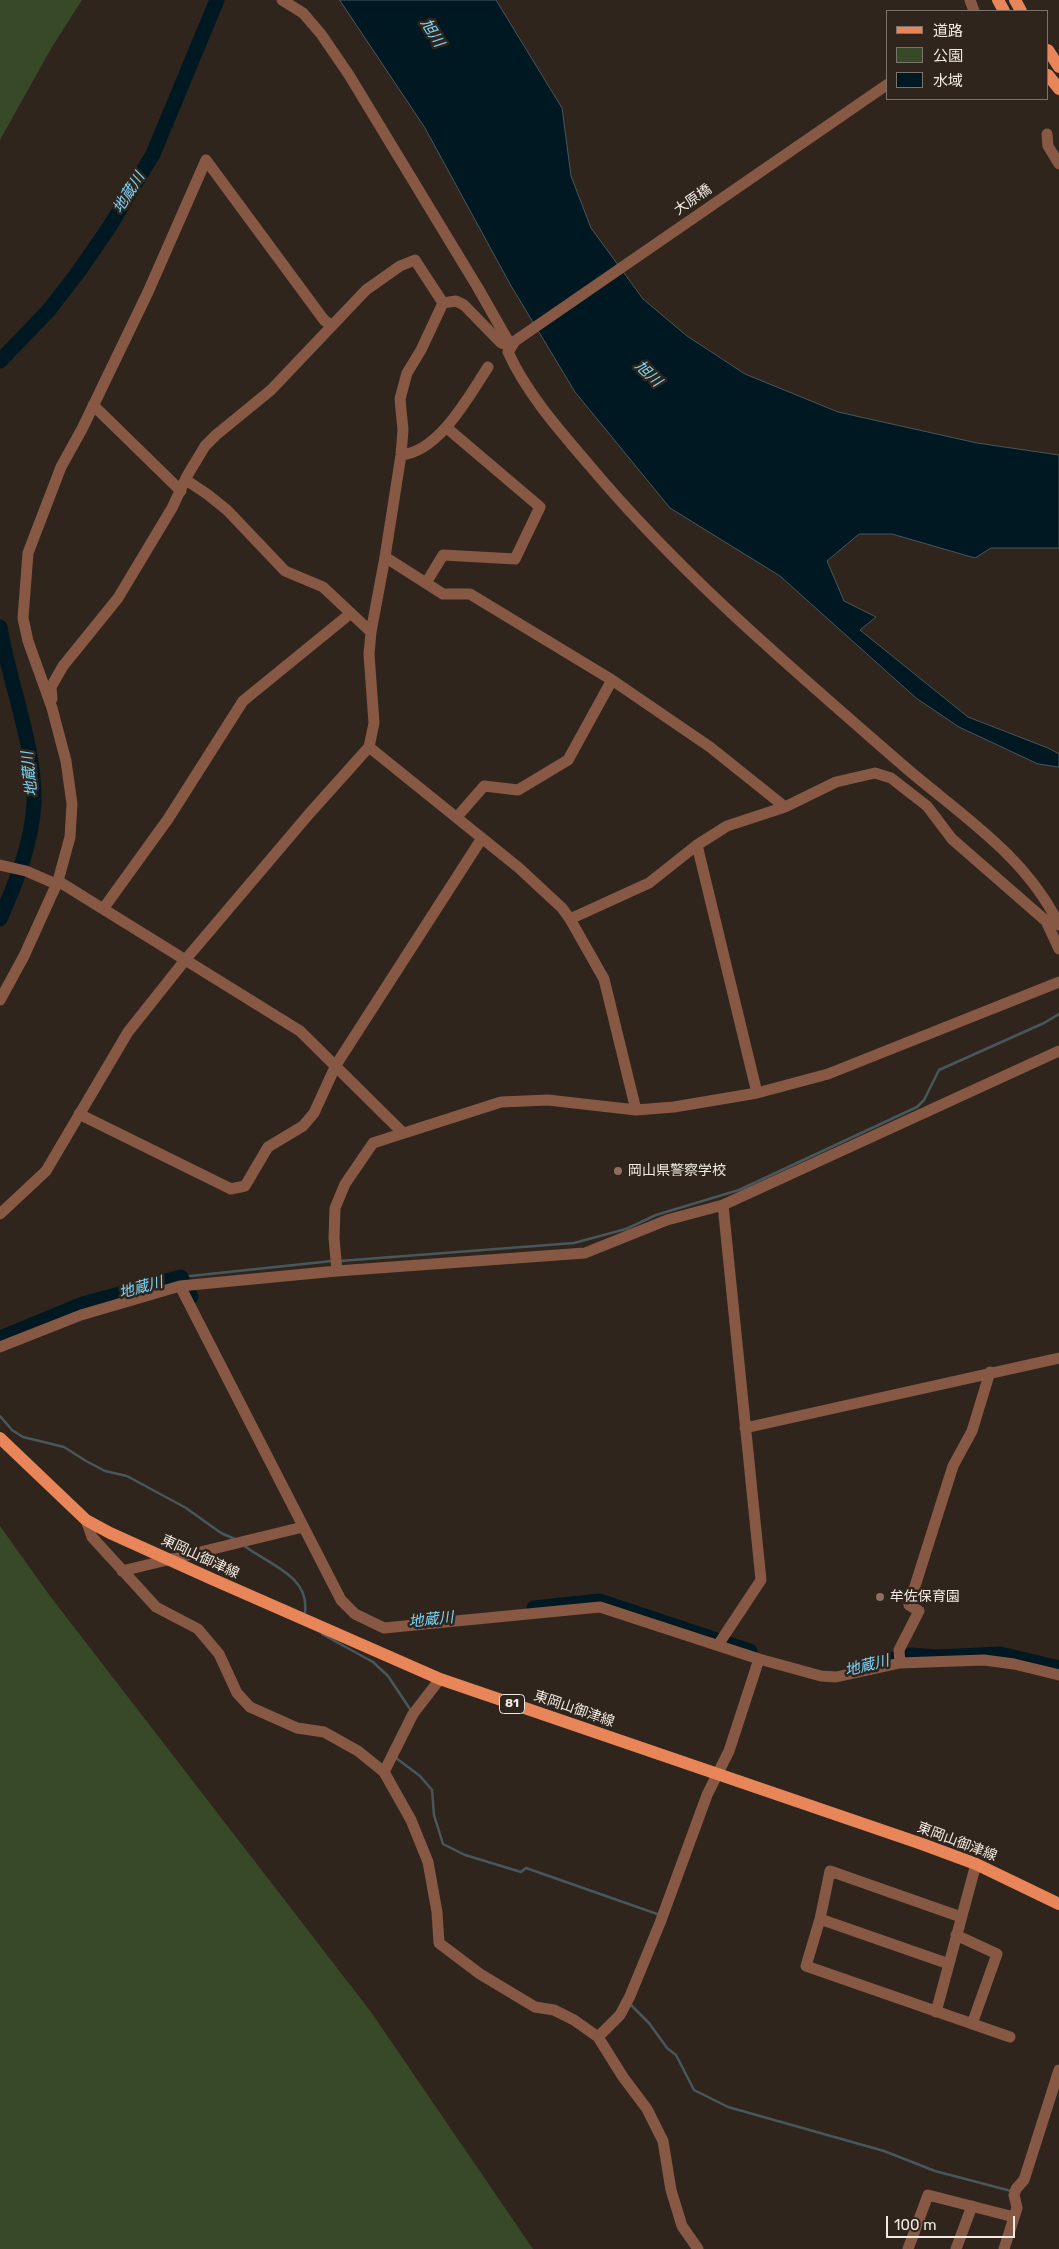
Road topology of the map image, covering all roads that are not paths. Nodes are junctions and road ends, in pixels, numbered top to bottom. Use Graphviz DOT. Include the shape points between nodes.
graph roads {
  1 [pos="282,0"];
  2 [pos="1014,0"];
  3 [pos="1000,8"];
  4 [pos="1049,52"];
  5 [pos="1059,67"];
  6 [pos="1049,75"];
  7 [pos="886,85"];
  8 [pos="1059,89"];
  9 [pos="1047,134"];
  10 [pos="1059,164"];
  11 [pos="443,303"];
  12 [pos="332,326"];
  13 [pos="513,344"];
  14 [pos="488,367"];
  15 [pos="93,405"];
  16 [pos="447,428"];
  17 [pos="401,455"];
  18 [pos="186,480"];
  19 [pos="181,491"];
  20 [pos="385,557"];
  21 [pos="426,583"];
  22 [pos="351,613"];
  23 [pos="371,632"];
  24 [pos="612,680"];
  25 [pos="52,708"];
  26 [pos="369,748"];
  27 [pos="785,807"];
  28 [pos="457,817"];
  29 [pos="482,838"];
  30 [pos="697,845"];
  31 [pos="0,865"];
  32 [pos="57,882"];
  33 [pos="103,909"];
  34 [pos="570,919"];
  35 [pos="1059,925"];
  36 [pos="1059,949"];
  37 [pos="186,959"];
  38 [pos="1059,982"];
  39 [pos="0,1000"];
  40 [pos="1059,1051"];
  41 [pos="336,1065"];
  42 [pos="757,1093"];
  43 [pos="636,1110"];
  44 [pos="79,1114"];
  45 [pos="403,1132"];
  46 [pos="722,1205"];
  47 [pos="0,1214"];
  48 [pos="337,1271"];
  49 [pos="180,1286"];
  50 [pos="0,1347"];
  51 [pos="1059,1358"];
  52 [pos="990,1372"];
  53 [pos="745,1428"];
  54 [pos="0,1438"];
  55 [pos="86,1520"];
  56 [pos="303,1527"];
  57 [pos="170,1559"];
  58 [pos="122,1572"];
  59 [pos="718,1645"];
  60 [pos="758,1659"];
  61 [pos="900,1663"];
  62 [pos="1059,1675"];
  63 [pos="440,1679"];
  64 [pos="384,1772"];
  65 [pos="717,1774"];
  66 [pos="976,1864"];
  67 [pos="1059,1904"];
  68 [pos="961,1917"];
  69 [pos="820,1919"];
  70 [pos="956,1935"];
  71 [pos="949,1964"];
  72 [pos="936,2012"];
  73 [pos="972,2024"];
  74 [pos="598,2037"];
  75 [pos="1010,2037"];
  76 [pos="1059,2070"];
  77 [pos="972,2206"];
  78 [pos="1014,2217"];
  79 [pos="698,2249"];
  80 [pos="908,2249"];
  81 [pos="956,2249"];
  82 [pos="1004,2249"];
  1 -- 13 [label="street" via="303,13 321,34"];
  2 -- 3 [label="street"];
  4 -- 5 [label="main road"];
  6 -- 8 [label="main road"];
  7 -- 13 [label="street, 大原橋"];
  9 -- 10 [label="street" via="1048,146"];
  11 -- 12 [label="street" via="415,260 400,266 366,290"];
  11 -- 13 [label="street" via="456,301 464,305 501,343"];
  11 -- 17 [label="street" via="407,373 400,399"];
  12 -- 15 [label="street" via="324,320 206,160 148,292"];
  12 -- 18 [label="street" via="272,390 205,446"];
  13 -- 35 [label="street" via="508,352 517,371 565,437 630,512 726,610 998,844 1035,885"];
  14 -- 16 [label="street"];
  15 -- 19 [label="street"];
  15 -- 25 [label="street" via="61,467 28,553 23,618"];
  16 -- 17 [label="street" via="412,454"];
  16 -- 21 [label="street" via="540,507 515,559 443,555"];
  17 -- 20 [label="street"];
  18 -- 19 [label="street"];
  18 -- 22 [label="street" via="227,510 285,571 323,587"];
  19 -- 25 [label="street" via="118,598 63,666 51,687"];
  20 -- 21 [label="street"];
  20 -- 23 [label="street"];
  21 -- 24 [label="street" via="443,594 470,594"];
  22 -- 23 [label="street"];
  22 -- 33 [label="street" via="244,701 168,819"];
  23 -- 26 [label="street" via="369,654 374,723"];
  24 -- 27 [label="street" via="710,747"];
  24 -- 28 [label="street" via="568,760 518,790 484,786"];
  25 -- 32 [label="street" via="66,761 72,804 70,837"];
  26 -- 28 [label="street"];
  26 -- 37 [label="street" via="308,814"];
  27 -- 30 [label="street" via="727,826"];
  27 -- 36 [label="street" via="836,782 875,773 891,778 927,806 952,839 1046,922"];
  28 -- 29 [label="street"];
  29 -- 34 [label="street" via="519,868"];
  29 -- 41 [label="street"];
  30 -- 34 [label="street" via="649,883"];
  30 -- 42 [label="street"];
  31 -- 32 [label="street"];
  32 -- 33 [label="street"];
  32 -- 39 [label="street"];
  33 -- 37 [label="street"];
  34 -- 43 [label="street" via="604,980"];
  37 -- 41 [label="street" via="300,1031"];
  37 -- 44 [label="street" via="128,1032"];
  38 -- 42 [label="street" via="828,1074"];
  40 -- 46 [label="street"];
  41 -- 44 [label="street" via="314,1113 303,1126 268,1147 245,1186 231,1189"];
  41 -- 45 [label="street"];
  42 -- 43 [label="street"];
  43 -- 45 [label="street" via="548,1100 502,1102"];
  44 -- 47 [label="street" via="46,1171"];
  45 -- 48 [label="street" via="373,1143 345,1184 335,1208"];
  46 -- 48 [label="street" via="667,1220 585,1253"];
  46 -- 53 [label="street"];
  48 -- 49 [label="street"];
  49 -- 50 [label="street" via="81,1315"];
  49 -- 56 [label="street"];
  51 -- 52 [label="street"];
  52 -- 53 [label="street"];
  52 -- 61 [label="street" via="972,1431 953,1466 909,1605 919,1611 899,1650"];
  53 -- 59 [label="street" via="761,1580"];
  54 -- 55 [label="main road, 東岡山御津線 / 81"];
  55 -- 57 [label="main road, 東岡山御津線 / 81"];
  55 -- 58 [label="street" via="92,1537"];
  56 -- 57 [label="street"];
  56 -- 59 [label="street" via="341,1600 355,1614 384,1628 600,1607"];
  57 -- 58 [label="street"];
  57 -- 63 [label="main road, 東岡山御津線 / 81"];
  58 -- 64 [label="street" via="156,1607 198,1630 219,1654 237,1693 250,1707 297,1728 324,1732 358,1751"];
  59 -- 60 [label="street"];
  60 -- 61 [label="street" via="836,1677"];
  60 -- 65 [label="street" via="729,1751"];
  61 -- 62 [label="street" via="984,1660"];
  63 -- 64 [label="street" via="413,1714"];
  63 -- 65 [label="main road, 東岡山御津線 / 81"];
  64 -- 74 [label="street" via="411,1820 428,1862 440,1943 480,1974 535,2007 554,2010"];
  65 -- 66 [label="main road, 東岡山御津線 / 81"];
  65 -- 74 [label="street" via="630,1996 620,2015"];
  66 -- 67 [label="main road, 東岡山御津線 / 81"];
  66 -- 68 [label="street"];
  68 -- 69 [label="street" via="830,1871"];
  68 -- 70 [label="street"];
  69 -- 71 [label="street"];
  69 -- 72 [label="street" via="806,1966"];
  70 -- 71 [label="street"];
  70 -- 73 [label="street" via="998,1954"];
  71 -- 72 [label="street"];
  72 -- 73 [label="street"];
  73 -- 75 [label="street"];
  74 -- 79 [label="street" via="647,2109 664,2141 671,2190 682,2226"];
  76 -- 78 [label="street" via="1024,2180 1014,2195 1017,2208"];
  77 -- 78 [label="street"];
  77 -- 80 [label="street" via="928,2195"];
  77 -- 81 [label="street"];
  78 -- 82 [label="street"];
}
